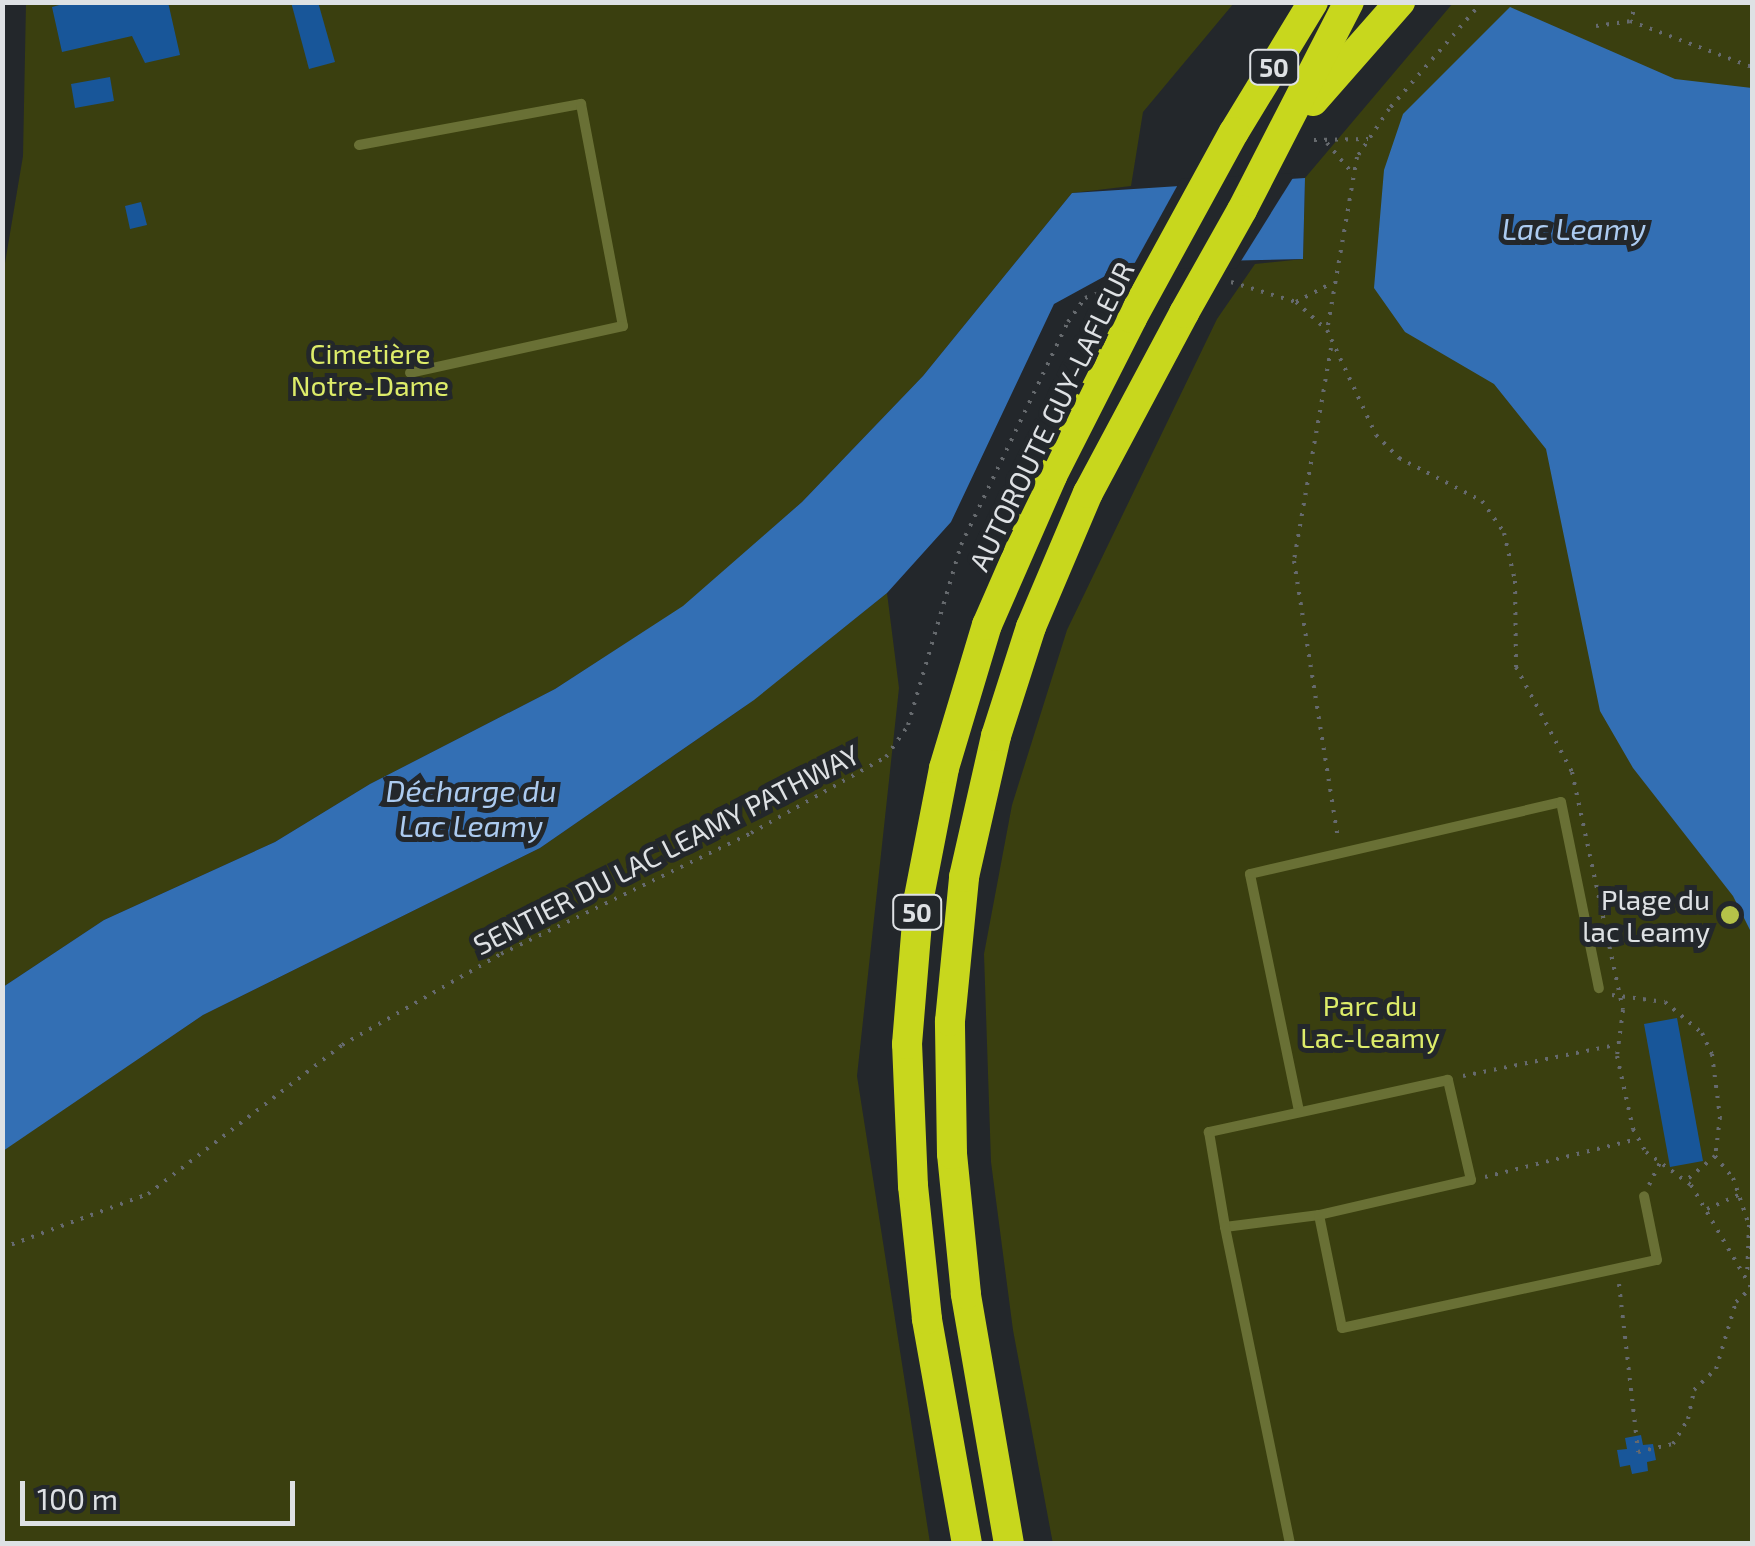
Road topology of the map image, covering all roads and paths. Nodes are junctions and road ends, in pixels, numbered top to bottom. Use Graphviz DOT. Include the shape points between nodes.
graph roads {
  1 [pos="1289,2"];
  2 [pos="1313,2"];
  3 [pos="1349,2"];
  4 [pos="1400,2"];
  5 [pos="1482,2"];
  6 [pos="1637,2"];
  7 [pos="1630,21"];
  8 [pos="1596,26"];
  9 [pos="1752,67"];
  10 [pos="1234,132"];
  11 [pos="1303,133"];
  12 [pos="1368,139"];
  13 [pos="1327,143"];
  14 [pos="359,144"];
  15 [pos="1352,172"];
  16 [pos="1224,280"];
  17 [pos="1132,283"];
  18 [pos="1331,284"];
  19 [pos="1296,302"];
  20 [pos="1331,348"];
  21 [pos="410,374"];
  22 [pos="1341,853"];
  23 [pos="1599,988"];
  24 [pos="1617,1045"];
  25 [pos="1448,1080"];
  26 [pos="1299,1111"];
  27 [pos="1638,1138"];
  28 [pos="1715,1156"];
  29 [pos="1660,1162"];
  30 [pos="1471,1180"];
  31 [pos="1686,1180"];
  32 [pos="1738,1195"];
  33 [pos="1644,1196"];
  34 [pos="1707,1209"];
  35 [pos="1319,1215"];
  36 [pos="1225,1227"];
  37 [pos="2,1248"];
  38 [pos="1616,1269"];
  39 [pos="1747,1278"];
  40 [pos="1752,1287"];
  41 [pos="967,1544"];
  42 [pos="1008,1544"];
  43 [pos="1290,1544"];
  1 -- 10 [label="highway"];
  2 -- 10 [label="highway, AUTOROUTE GUY-LAFLEUR / 50"];
  3 -- 11 [label="highway, 50"];
  4 -- 11 [label="highway"];
  5 -- 12 [label="path"];
  6 -- 7 [label="path"];
  7 -- 8 [label="path"];
  7 -- 9 [label="path"];
  10 -- 41 [label="highway, AUTOROUTE GUY-LAFLEUR / 50, bridge" via="1052,476 980,645 941,778 917,910 907,1066 925,1301"];
  11 -- 13 [label="path"];
  11 -- 42 [label="highway, 50, bridge" via="1184,312 1098,472 1031,627 996,736 964,877 951,1001 951,1140 966,1294"];
  12 -- 13 [label="path"];
  12 -- 15 [label="path"];
  13 -- 15 [label="path"];
  14 -- 21 [label="lane" via="581,104 623,326"];
  15 -- 18 [label="path"];
  16 -- 19 [label="path"];
  17 -- 37 [label="path, SENTIER DU LAC LEAMY PATHWAY" via="1093,294 1068,322 961,545 908,726 886,758 751,833 516,946 342,1045 148,1194"];
  18 -- 19 [label="path"];
  18 -- 19 [label="path" via="1327,330"];
  20 -- 22 [label="path" via="1294,561"];
  22 -- 23 [label="lane" via="1562,802"];
  22 -- 26 [label="lane" via="1250,874"];
  23 -- 28 [label="path" via="1621,1001 1665,1002 1702,1033 1712,1054 1720,1117"];
  24 -- 25 [label="path"];
  25 -- 26 [label="lane"];
  25 -- 30 [label="lane"];
  26 -- 36 [label="lane" via="1209,1132"];
  27 -- 30 [label="path"];
  28 -- 31 [label="path"];
  28 -- 32 [label="path"];
  29 -- 33 [label="path"];
  30 -- 35 [label="lane"];
  32 -- 34 [label="path"];
  32 -- 39 [label="path" via="1749,1225"];
  33 -- 38 [label="lane" via="1657,1260"];
  35 -- 36 [label="lane"];
  35 -- 38 [label="lane" via="1342,1328"];
  36 -- 43 [label="lane"];
  38 -- 40 [label="path" via="1638,1452 1673,1444 1694,1390 1716,1368 1736,1302"];
}
